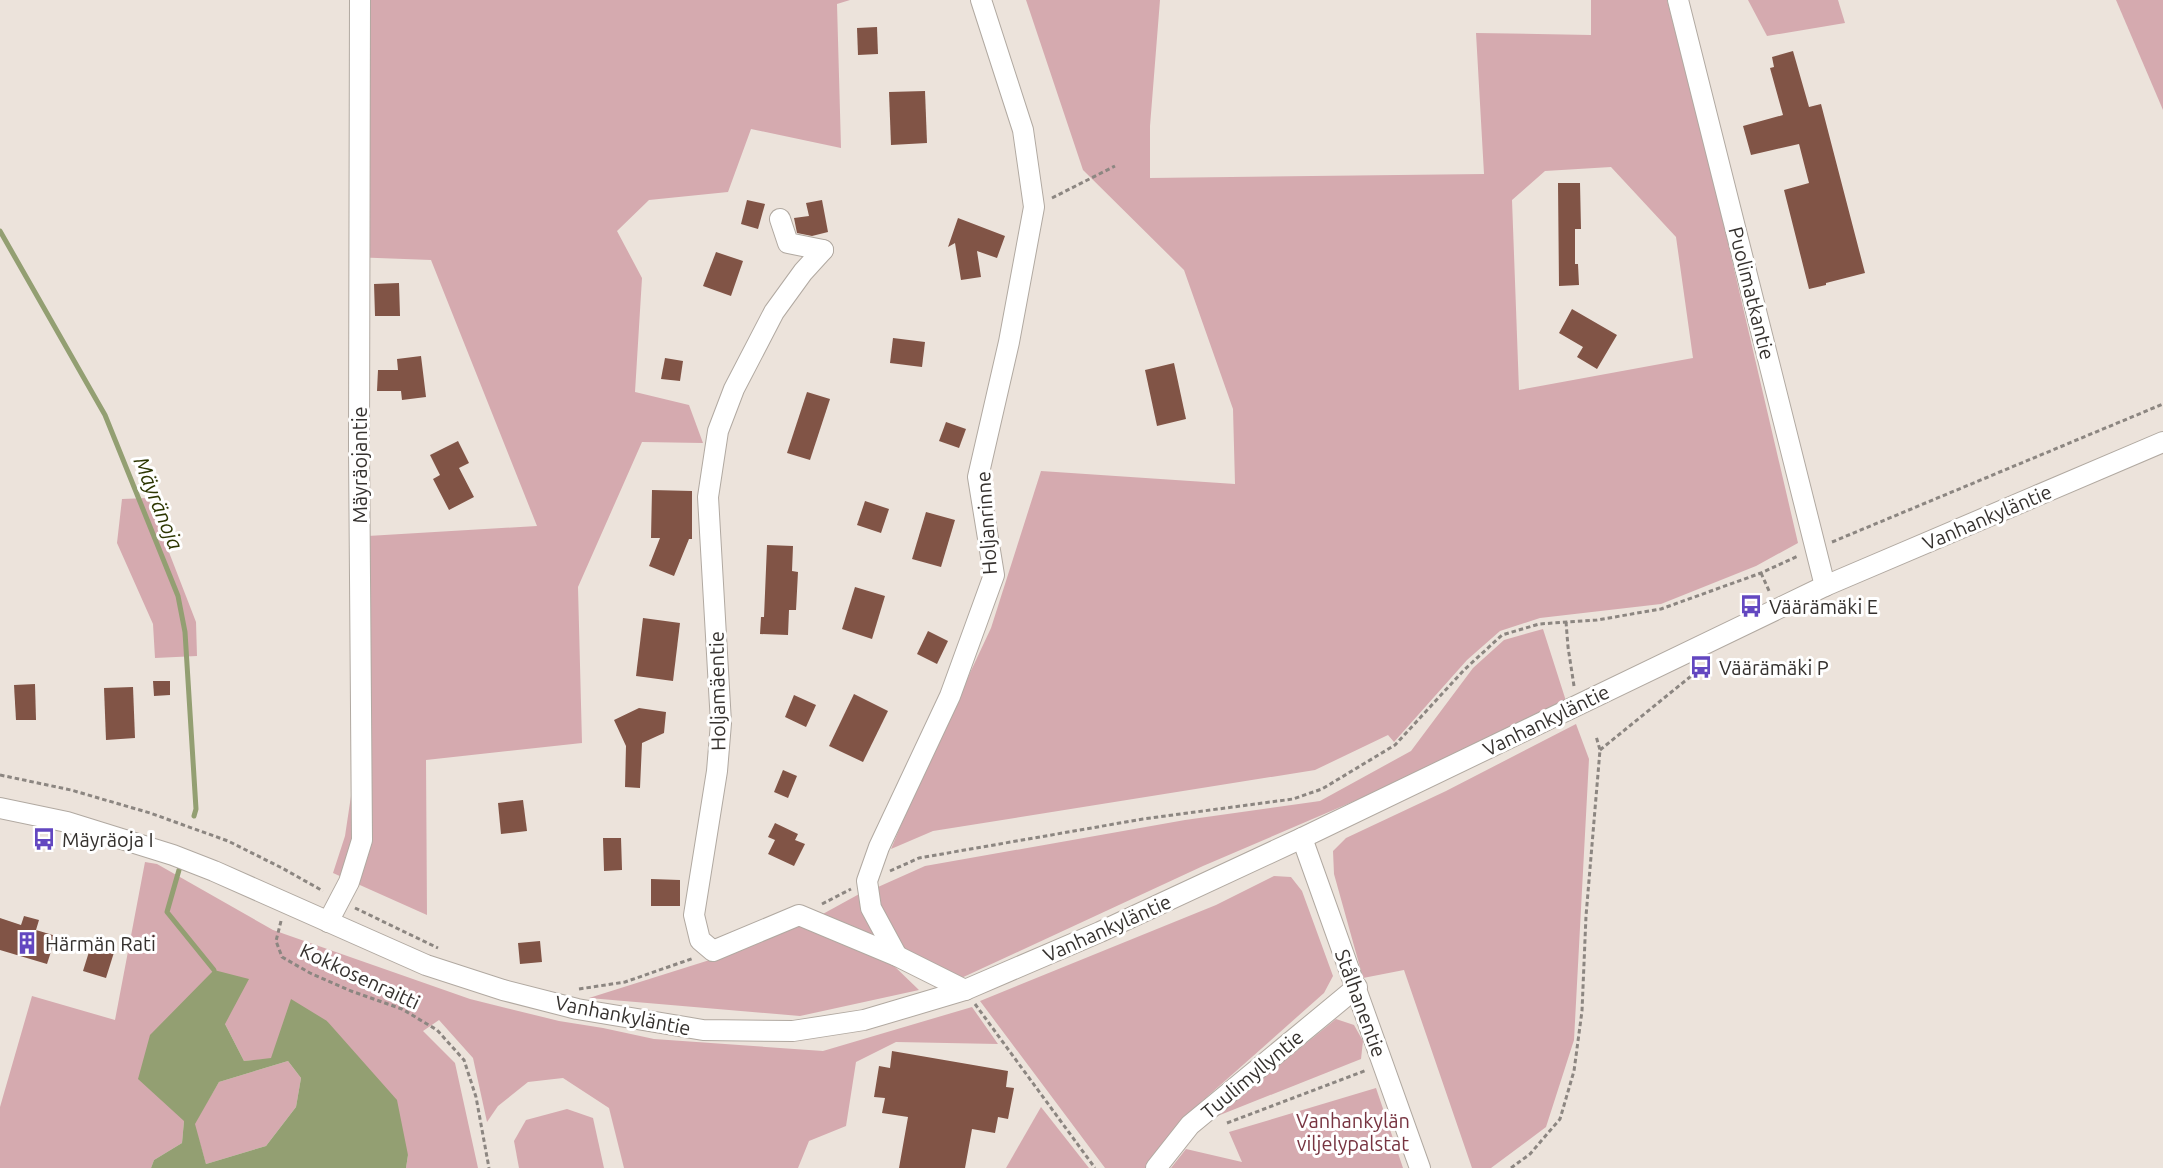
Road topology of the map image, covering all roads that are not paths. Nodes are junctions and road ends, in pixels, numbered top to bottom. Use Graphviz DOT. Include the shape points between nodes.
graph roads {
  1 [pos="360,0"];
  2 [pos="981,0"];
  3 [pos="1678,0"];
  4 [pos="780,219"];
  5 [pos="2163,442"];
  6 [pos="1825,585"];
  7 [pos="0,808"];
  8 [pos="1302,838"];
  9 [pos="328,922"];
  10 [pos="897,956"];
  11 [pos="1357,987"];
  12 [pos="965,990"];
  13 [pos="1156,1168"];
  14 [pos="1420,1168"];
  1 -- 9 [label="street, Mäyräojantie" via="358,447 362,840 349,882"];
  2 -- 10 [label="street, Holjanrinne" via="1023,130 1034,207 1010,342 978,477 994,575 950,696 883,836 867,881 871,908"];
  3 -- 6 [label="street, Puolimatkantie"];
  4 -- 10 [label="street, Holjamäentie" via="788,243 823,250 774,312 734,389 718,431 708,497 721,723 694,915 700,940 712,951 799,915"];
  5 -- 6 [label="street, Vanhankyläntie"];
  6 -- 8 [label="street, Vanhankyläntie"];
  7 -- 9 [label="street, Vanhankyläntie" via="67,822 140,844 214,871"];
  8 -- 11 [label="street, Stålhanentie"];
  8 -- 12 [label="street, Vanhankyläntie"];
  9 -- 12 [label="street, Vanhankyläntie" via="426,965 503,990 577,1009 703,1030 803,1030 864,1020"];
  10 -- 12 [label="street"];
  11 -- 13 [label="street, Tuulimyllyntie" via="1190,1125"];
  11 -- 14 [label="street, Stålhanentie"];
}
